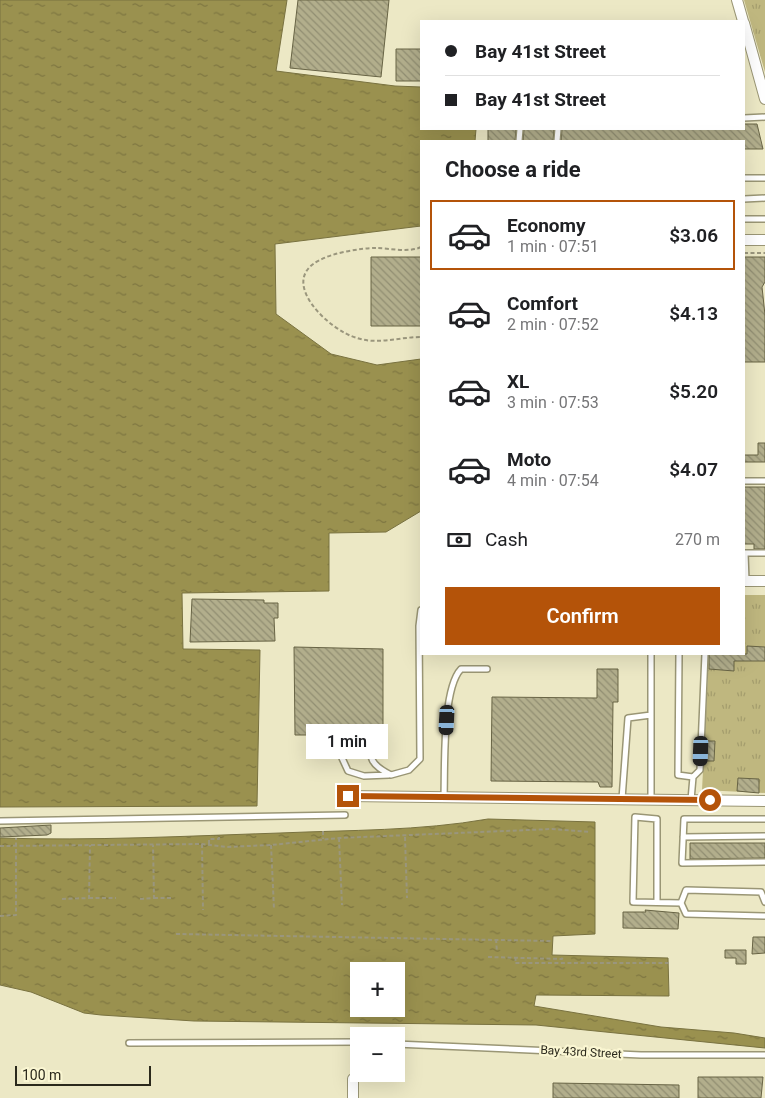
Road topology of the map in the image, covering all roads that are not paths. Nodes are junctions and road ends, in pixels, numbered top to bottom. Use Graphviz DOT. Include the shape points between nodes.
graph roads {
  1 [pos="737,0"];
  2 [pos="743,20"];
  3 [pos="745,26"];
  4 [pos="765,99"];
  5 [pos="765,117"];
  6 [pos="745,118"];
  7 [pos="745,178"];
  8 [pos="765,178"];
  9 [pos="745,198"];
  10 [pos="765,198"];
  11 [pos="745,219"];
  12 [pos="765,219"];
  13 [pos="745,240"];
  14 [pos="765,240"];
  15 [pos="745,481"];
  16 [pos="765,481"];
  17 [pos="765,553"];
  18 [pos="745,581"];
  19 [pos="765,581"];
  20 [pos="420,618"];
  21 [pos="651,655"];
  22 [pos="679,655"];
  23 [pos="705,655"];
  24 [pos="487,670"];
  25 [pos="651,715"];
  26 [pos="342,736"];
  27 [pos="370,736"];
  28 [pos="391,775"];
  29 [pos="693,777"];
  30 [pos="348,796"];
  31 [pos="444,797"];
  32 [pos="622,799"];
  33 [pos="651,800"];
  34 [pos="691,800"];
  35 [pos="765,801"];
  36 [pos="346,815"];
  37 [pos="765,819"];
  38 [pos="0,821"];
  39 [pos="765,836"];
  40 [pos="683,837"];
  41 [pos="765,862"];
  42 [pos="657,902"];
  43 [pos="765,902"];
  44 [pos="681,903"];
  45 [pos="765,916"];
  46 [pos="129,1042"];
  47 [pos="350,1042"];
  48 [pos="405,1044"];
  49 [pos="765,1055"];
  50 [pos="353,1082"];
  51 [pos="352,1098"];
  1 -- 2 [label="street"];
  3 -- 4 [label="street"];
  5 -- 6 [label="lane"];
  7 -- 8 [label="lane"];
  9 -- 10 [label="lane"];
  11 -- 12 [label="lane"];
  13 -- 14 [label="street"];
  15 -- 16 [label="lane"];
  17 -- 18 [label="lane" via="745,553"];
  18 -- 19 [label="street"];
  20 -- 28 [label="lane" via="420,759 409,770"];
  21 -- 25 [label="lane"];
  22 -- 29 [label="lane" via="678,775"];
  23 -- 29 [label="lane" via="700,770"];
  24 -- 31 [label="lane" via="461,669 456,675 448,701"];
  25 -- 32 [label="lane" via="628,718"];
  25 -- 33 [label="lane"];
  26 -- 28 [label="lane" via="342,758 348,771 364,776"];
  27 -- 28 [label="lane" via="370,758"];
  29 -- 34 [label="lane"];
  30 -- 31 [label="street"];
  31 -- 32 [label="street"];
  32 -- 33 [label="street"];
  33 -- 34 [label="street"];
  34 -- 35 [label="street"];
  36 -- 38 [label="lane"];
  37 -- 40 [label="lane" via="684,820"];
  39 -- 40 [label="lane"];
  40 -- 41 [label="lane" via="682,863"];
  42 -- 42 [label="lane" via="657,818 634,817 633,902"];
  42 -- 44 [label="lane"];
  43 -- 44 [label="lane" via="761,892 686,890"];
  44 -- 45 [label="lane" via="686,914"];
  46 -- 47 [label="lane"];
  48 -- 49 [label="lane, Bay 43rd Street" via="641,1055"];
  50 -- 51 [label="street"];
}
